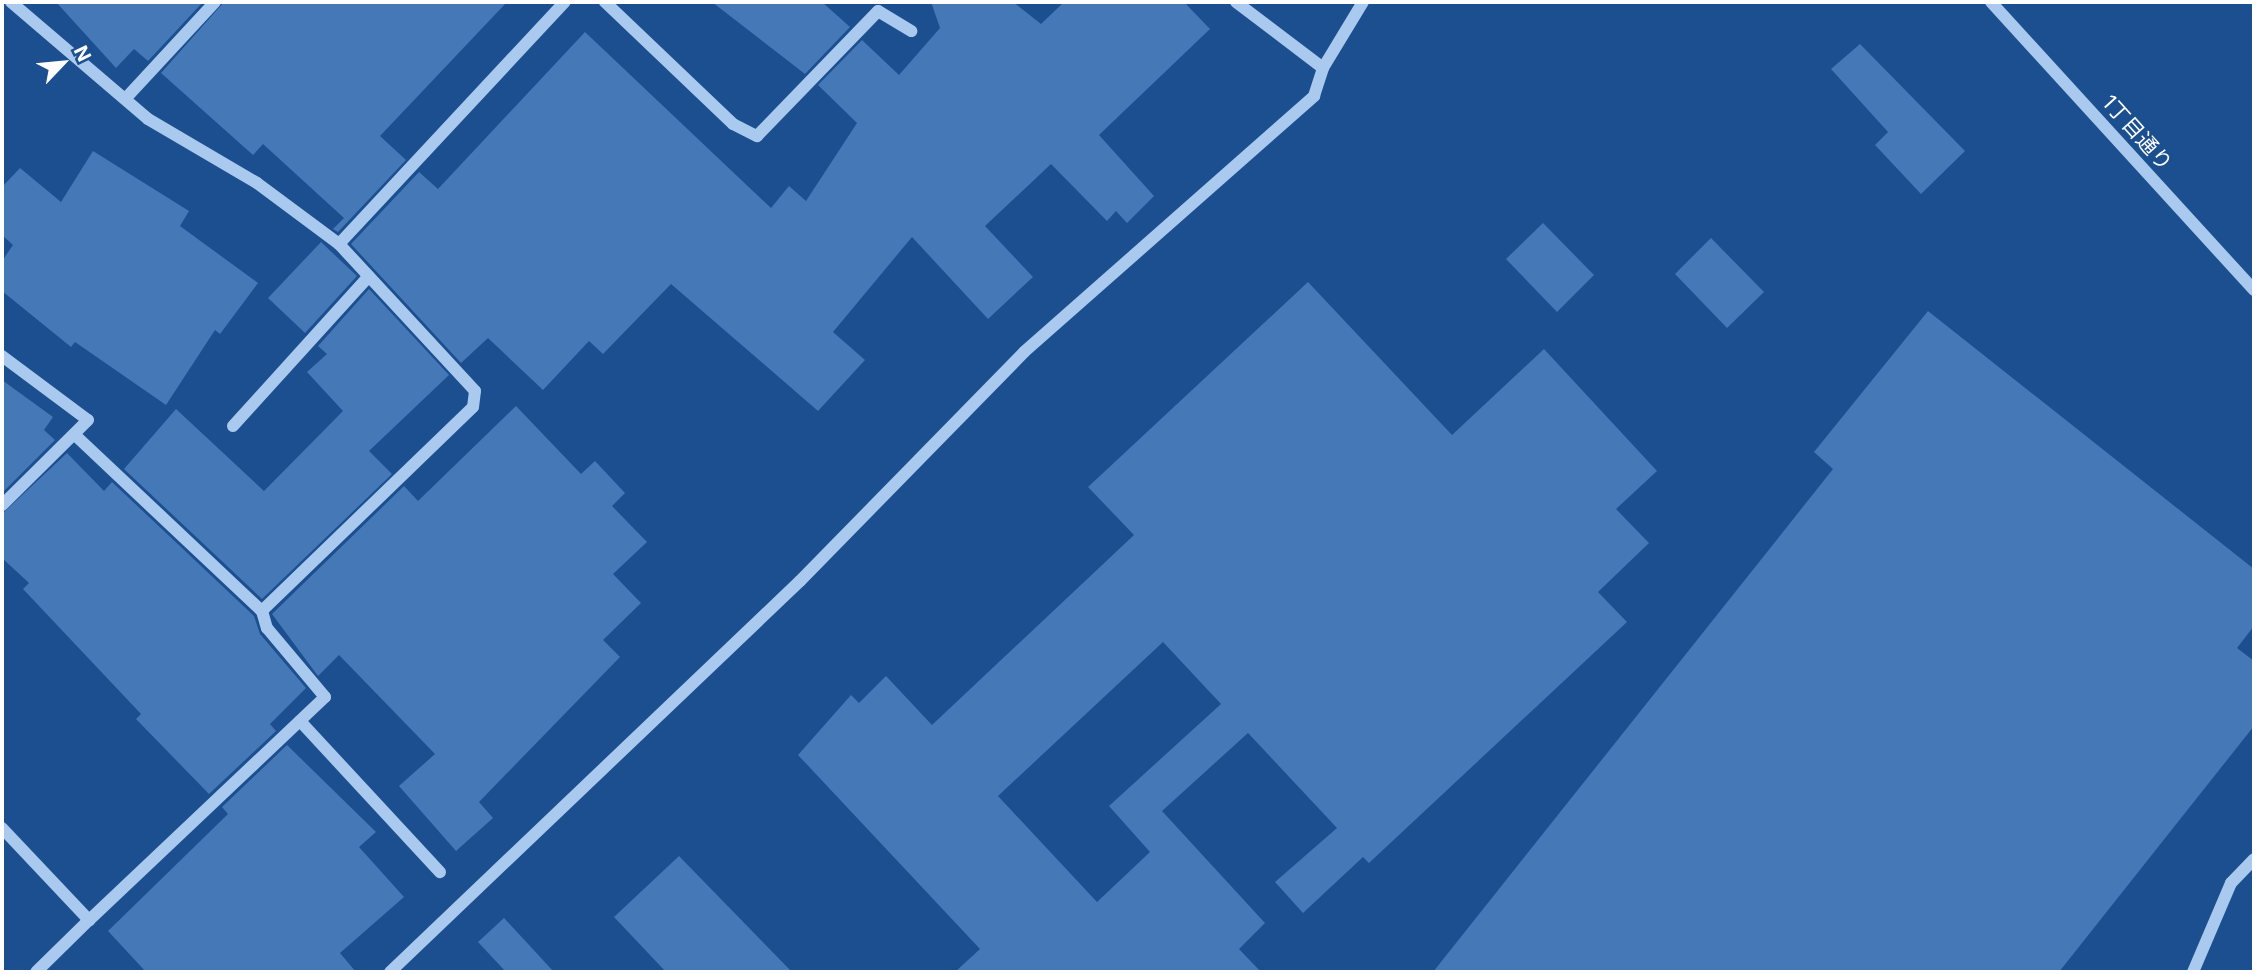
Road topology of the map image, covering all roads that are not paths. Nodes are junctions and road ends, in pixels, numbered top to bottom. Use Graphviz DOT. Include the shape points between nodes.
graph roads {
  1 [pos="11,2"];
  2 [pos="215,2"];
  3 [pos="565,2"];
  4 [pos="605,2"];
  5 [pos="867,2"];
  6 [pos="1236,2"];
  7 [pos="1363,2"];
  8 [pos="1991,2"];
  9 [pos="878,11"];
  10 [pos="911,32"];
  11 [pos="1323,68"];
  12 [pos="126,98"];
  13 [pos="339,244"];
  14 [pos="369,276"];
  15 [pos="2254,290"];
  16 [pos="2,356"];
  17 [pos="233,426"];
  18 [pos="76,436"];
  19 [pos="2,505"];
  20 [pos="262,611"];
  21 [pos="300,722"];
  22 [pos="2,828"];
  23 [pos="2254,859"];
  24 [pos="440,872"];
  25 [pos="89,920"];
  26 [pos="36,972"];
  27 [pos="390,972"];
  28 [pos="2193,972"];
  1 -- 12 [label="street"];
  2 -- 12 [label="street"];
  3 -- 13 [label="street"];
  4 -- 9 [label="street" via="733,124 757,136"];
  5 -- 9 [label="street"];
  6 -- 11 [label="street"];
  7 -- 11 [label="street"];
  8 -- 15 [label="street, 1丁目通り"];
  9 -- 10 [label="street"];
  11 -- 27 [label="street" via="1314,96 1024,352 800,580"];
  12 -- 13 [label="street" via="148,119 257,183"];
  13 -- 14 [label="street"];
  14 -- 17 [label="street"];
  14 -- 20 [label="street" via="475,391 473,407"];
  16 -- 18 [label="street" via="88,420"];
  18 -- 19 [label="street"];
  18 -- 20 [label="street"];
  20 -- 21 [label="street" via="267,628 324,689 325,697"];
  21 -- 24 [label="street"];
  21 -- 25 [label="street"];
  22 -- 25 [label="street"];
  23 -- 28 [label="street" via="2231,883"];
  25 -- 26 [label="street"];
}
